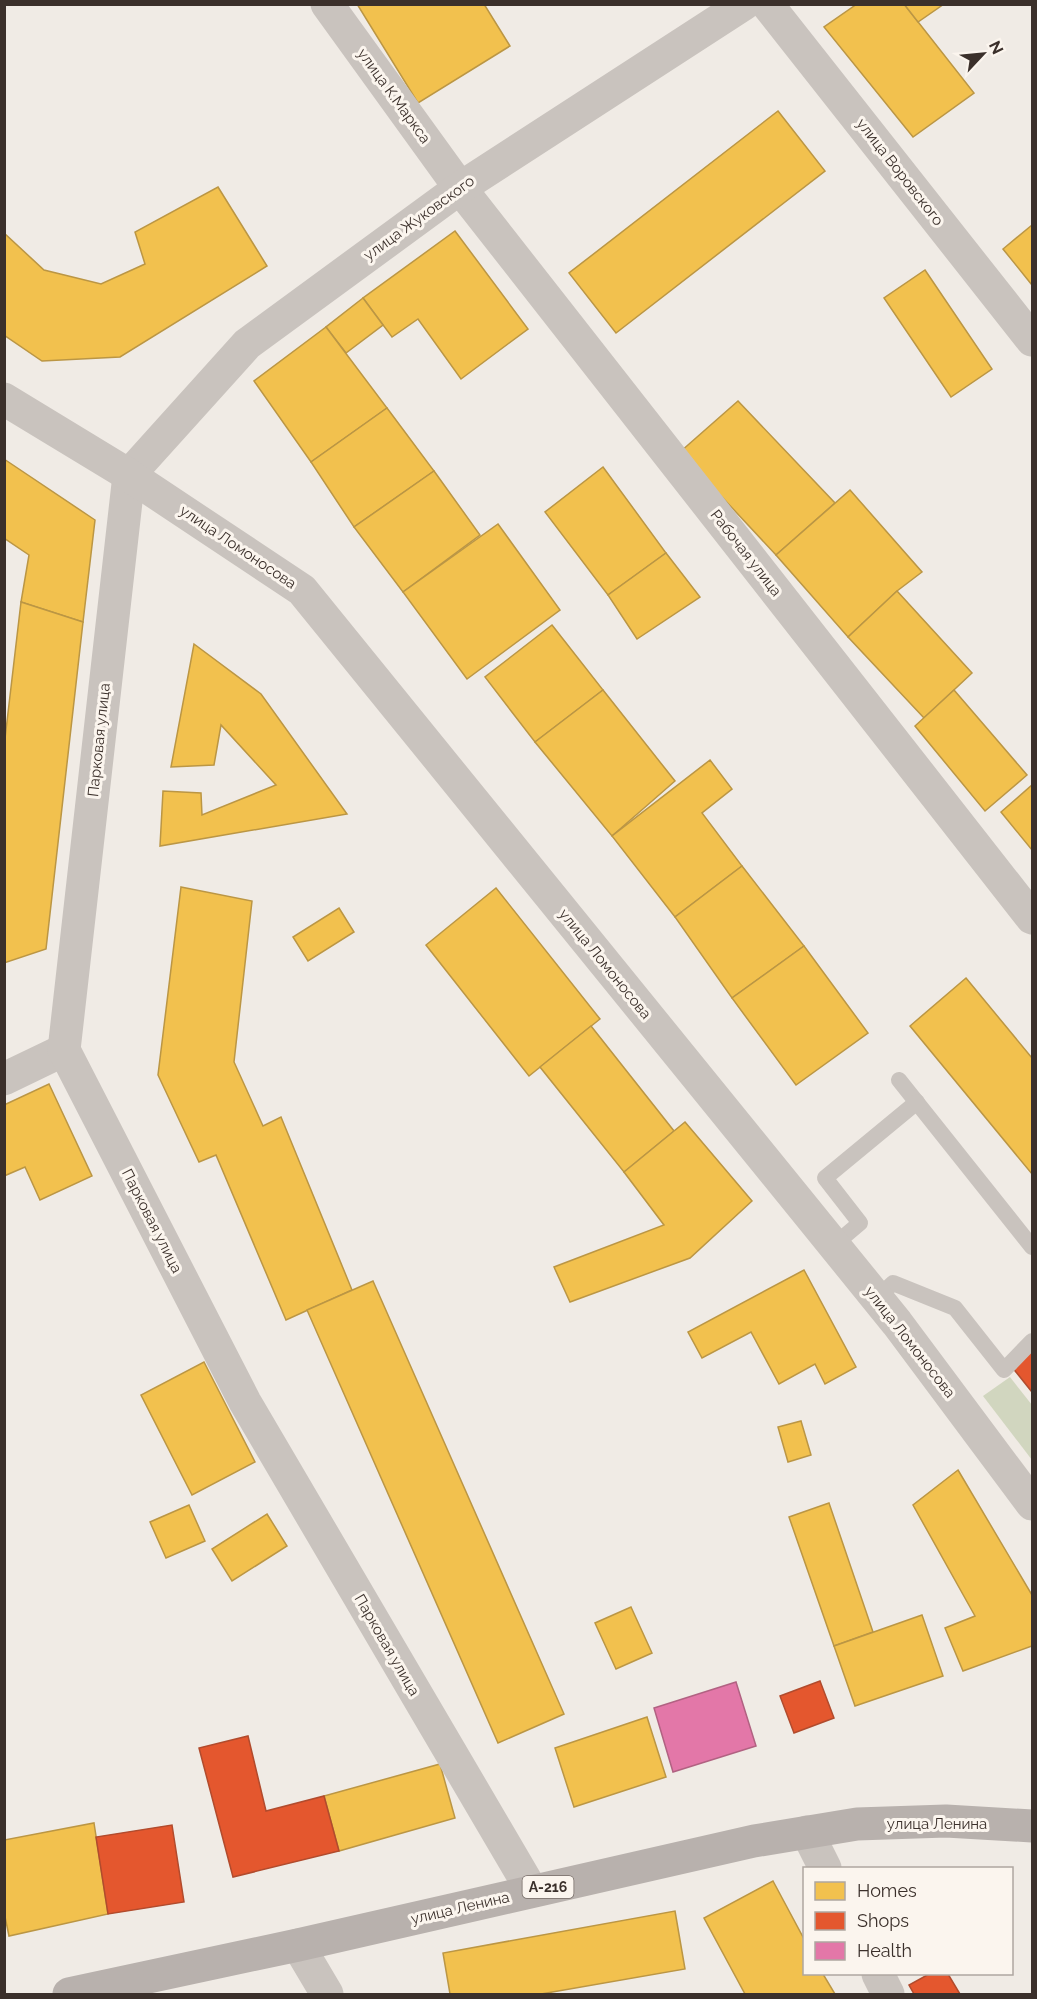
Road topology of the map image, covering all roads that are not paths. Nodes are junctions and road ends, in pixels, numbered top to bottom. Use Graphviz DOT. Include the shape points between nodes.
graph roads {
  1 [pos="327,4"];
  2 [pos="744,4"];
  3 [pos="767,4"];
  4 [pos="460,188"];
  5 [pos="1032,340"];
  6 [pos="4,399"];
  7 [pos="129,474"];
  8 [pos="1032,918"];
  9 [pos="64,1050"];
  10 [pos="10,1068"];
  11 [pos="899,1080"];
  12 [pos="917,1102"];
  13 [pos="834,1245"];
  14 [pos="1032,1247"];
  15 [pos="877,1298"];
  16 [pos="1032,1341"];
  17 [pos="1032,1504"];
  18 [pos="1032,1826"];
  19 [pos="807,1832"];
  20 [pos="824,1867"];
  21 [pos="532,1891"];
  22 [pos="298,1945"];
  23 [pos="878,1975"];
  24 [pos="69,1995"];
  25 [pos="327,1995"];
  26 [pos="888,1995"];
  1 -- 4 [label="street, улица К.Маркса"];
  2 -- 4 [label="street, улица Жуковского"];
  3 -- 5 [label="street, улица Воровского"];
  4 -- 7 [label="street, улица Жуковского" via="247,344"];
  4 -- 8 [label="street, Рабочая улица"];
  6 -- 7 [label="street, улица Ломоносова"];
  7 -- 9 [label="street, Парковая улица"];
  7 -- 13 [label="street, улица Ломоносова" via="302,590"];
  9 -- 10 [label="street"];
  9 -- 21 [label="street, Парковая улица" via="245,1402"];
  11 -- 12 [label="lane"];
  12 -- 13 [label="lane" via="825,1178 860,1223"];
  12 -- 14 [label="lane"];
  13 -- 15 [label="street, улица Ломоносова"];
  15 -- 16 [label="lane" via="893,1283 955,1308 1004,1370"];
  15 -- 17 [label="street, улица Ломоносова"];
  18 -- 19 [label="main road, улица Ленина / А-216" via="935,1821 857,1824"];
  19 -- 20 [label="street"];
  19 -- 21 [label="main road, улица Ленина / А-216" via="754,1840"];
  21 -- 22 [label="main road, улица Ленина / А-216"];
  22 -- 24 [label="main road, улица Ленина / А-216"];
  22 -- 25 [label="street"];
  23 -- 26 [label="street"];
}
